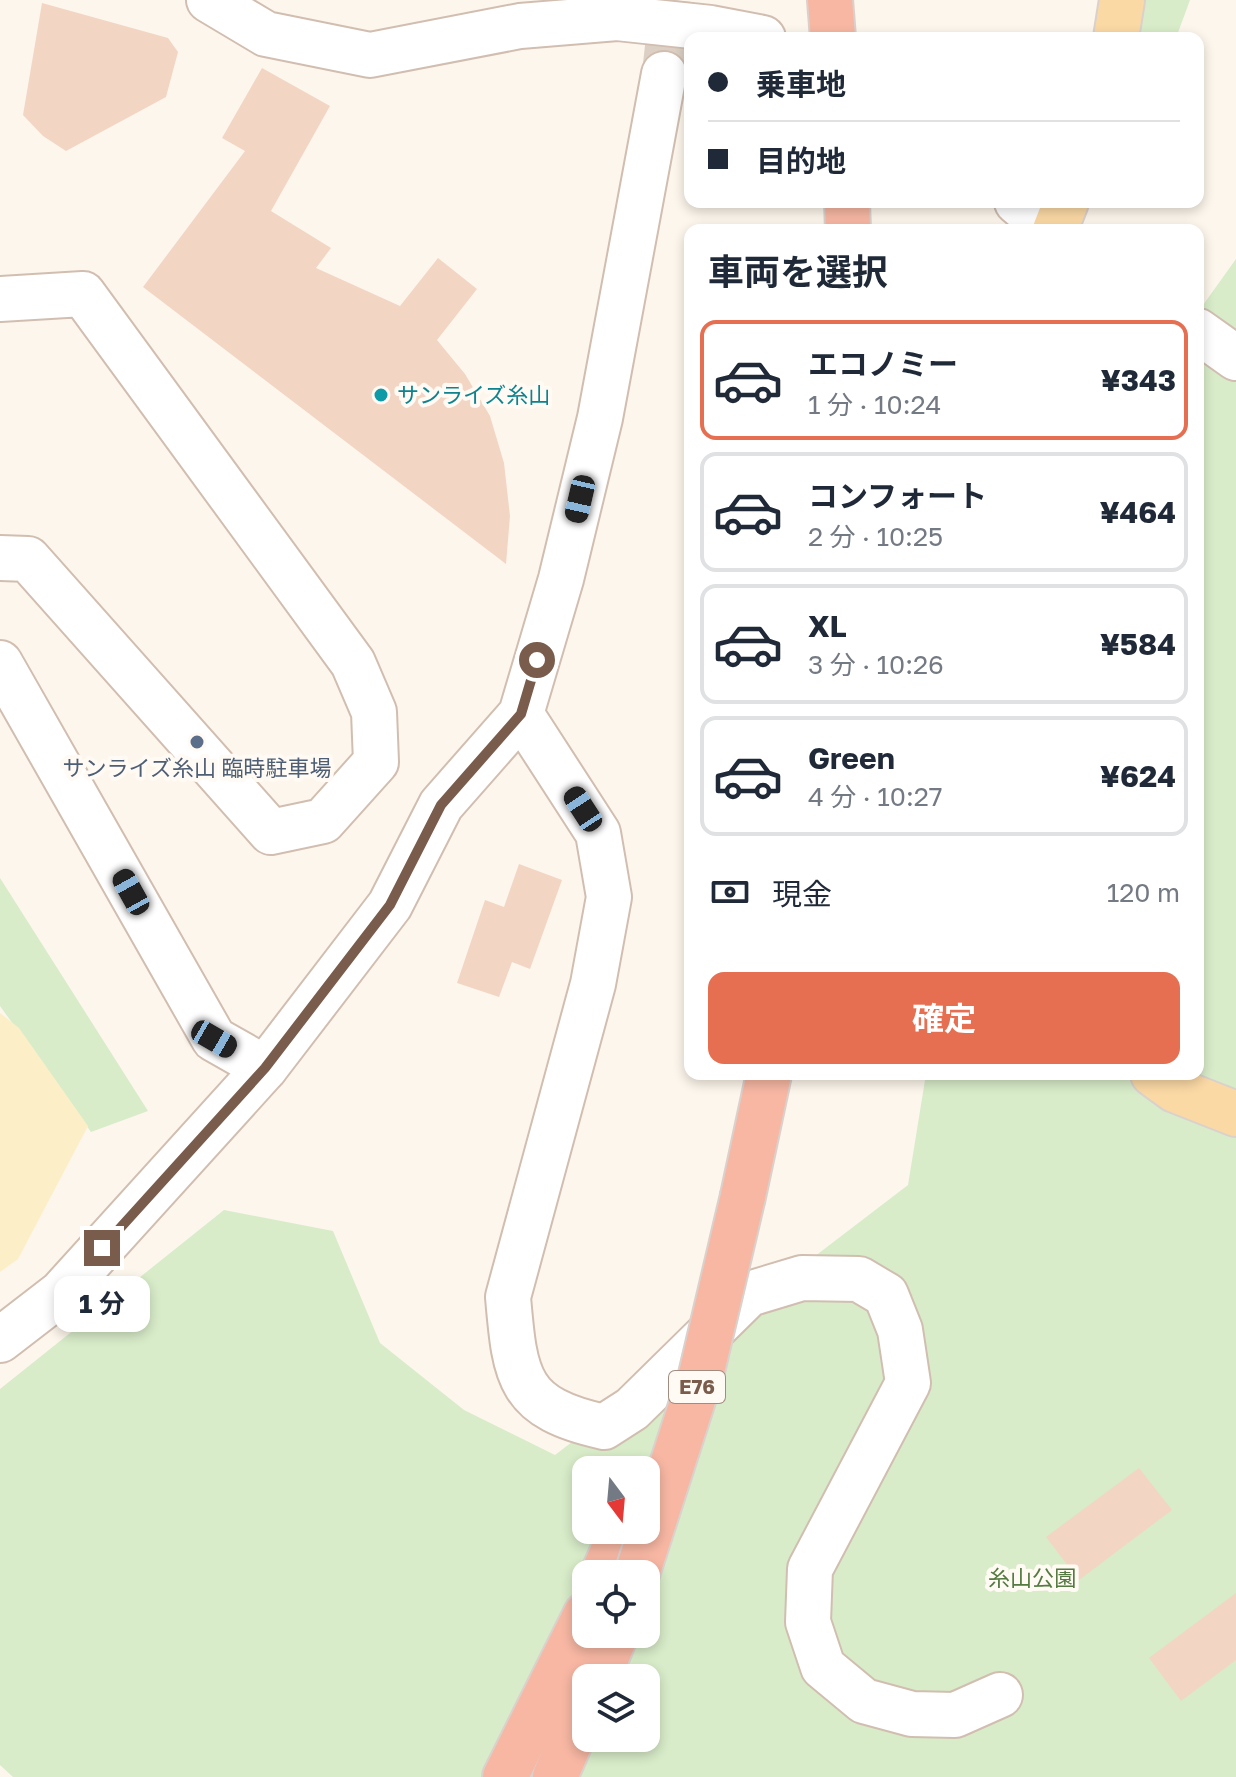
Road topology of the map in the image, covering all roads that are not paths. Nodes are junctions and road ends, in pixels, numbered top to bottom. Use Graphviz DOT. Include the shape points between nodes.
graph roads {
  1 [pos="209,0"];
  2 [pos="830,0"];
  3 [pos="1122,0"];
  4 [pos="732,32"];
  5 [pos="833,32"];
  6 [pos="1117,32"];
  7 [pos="664,74"];
  8 [pos="1024,208"];
  9 [pos="1044,224"];
  10 [pos="0,299"];
  11 [pos="1204,335"];
  12 [pos="1236,358"];
  13 [pos="0,558"];
  14 [pos="0,663"];
  15 [pos="521,714"];
  16 [pos="265,1068"];
  17 [pos="768,1080"];
  18 [pos="1161,1080"];
  19 [pos="1236,1114"];
  20 [pos="743,1196"];
  21 [pos="0,1340"];
  22 [pos="650,1456"];
  23 [pos="642,1560"];
  24 [pos="572,1642"];
  25 [pos="1000,1695"];
  26 [pos="572,1738"];
  27 [pos="505,1777"];
  28 [pos="555,1777"];
  1 -- 4 [label="street" via="266,34 370,55 520,26 617,18"];
  2 -- 5 [label="highway"];
  3 -- 6 [label="main road"];
  7 -- 15 [label="street" via="600,418"];
  8 -- 9 [label="street"];
  10 -- 13 [label="street" via="83,294 353,663 374,712 376,762 323,821 271,832 28,559"];
  11 -- 12 [label="street"];
  14 -- 16 [label="street" via="214,1039"];
  15 -- 16 [label="street" via="441,805 390,905"];
  15 -- 25 [label="street" via="598,833 609,897 593,984 508,1297 512,1345 523,1383 542,1405 604,1427 632,1409 749,1294 802,1278 859,1279 886,1295 900,1330 908,1383 810,1569 808,1622 823,1667 864,1701 912,1714 955,1715"];
  16 -- 21 [label="street" via="61,1293"];
  17 -- 20 [label="highway, E76"];
  18 -- 19 [label="main road"];
  20 -- 22 [label="highway, E76, bridge"];
  20 -- 23 [label="highway, E76, bridge" via="701,1375"];
  24 -- 27 [label="highway"];
  26 -- 28 [label="highway"];
}
